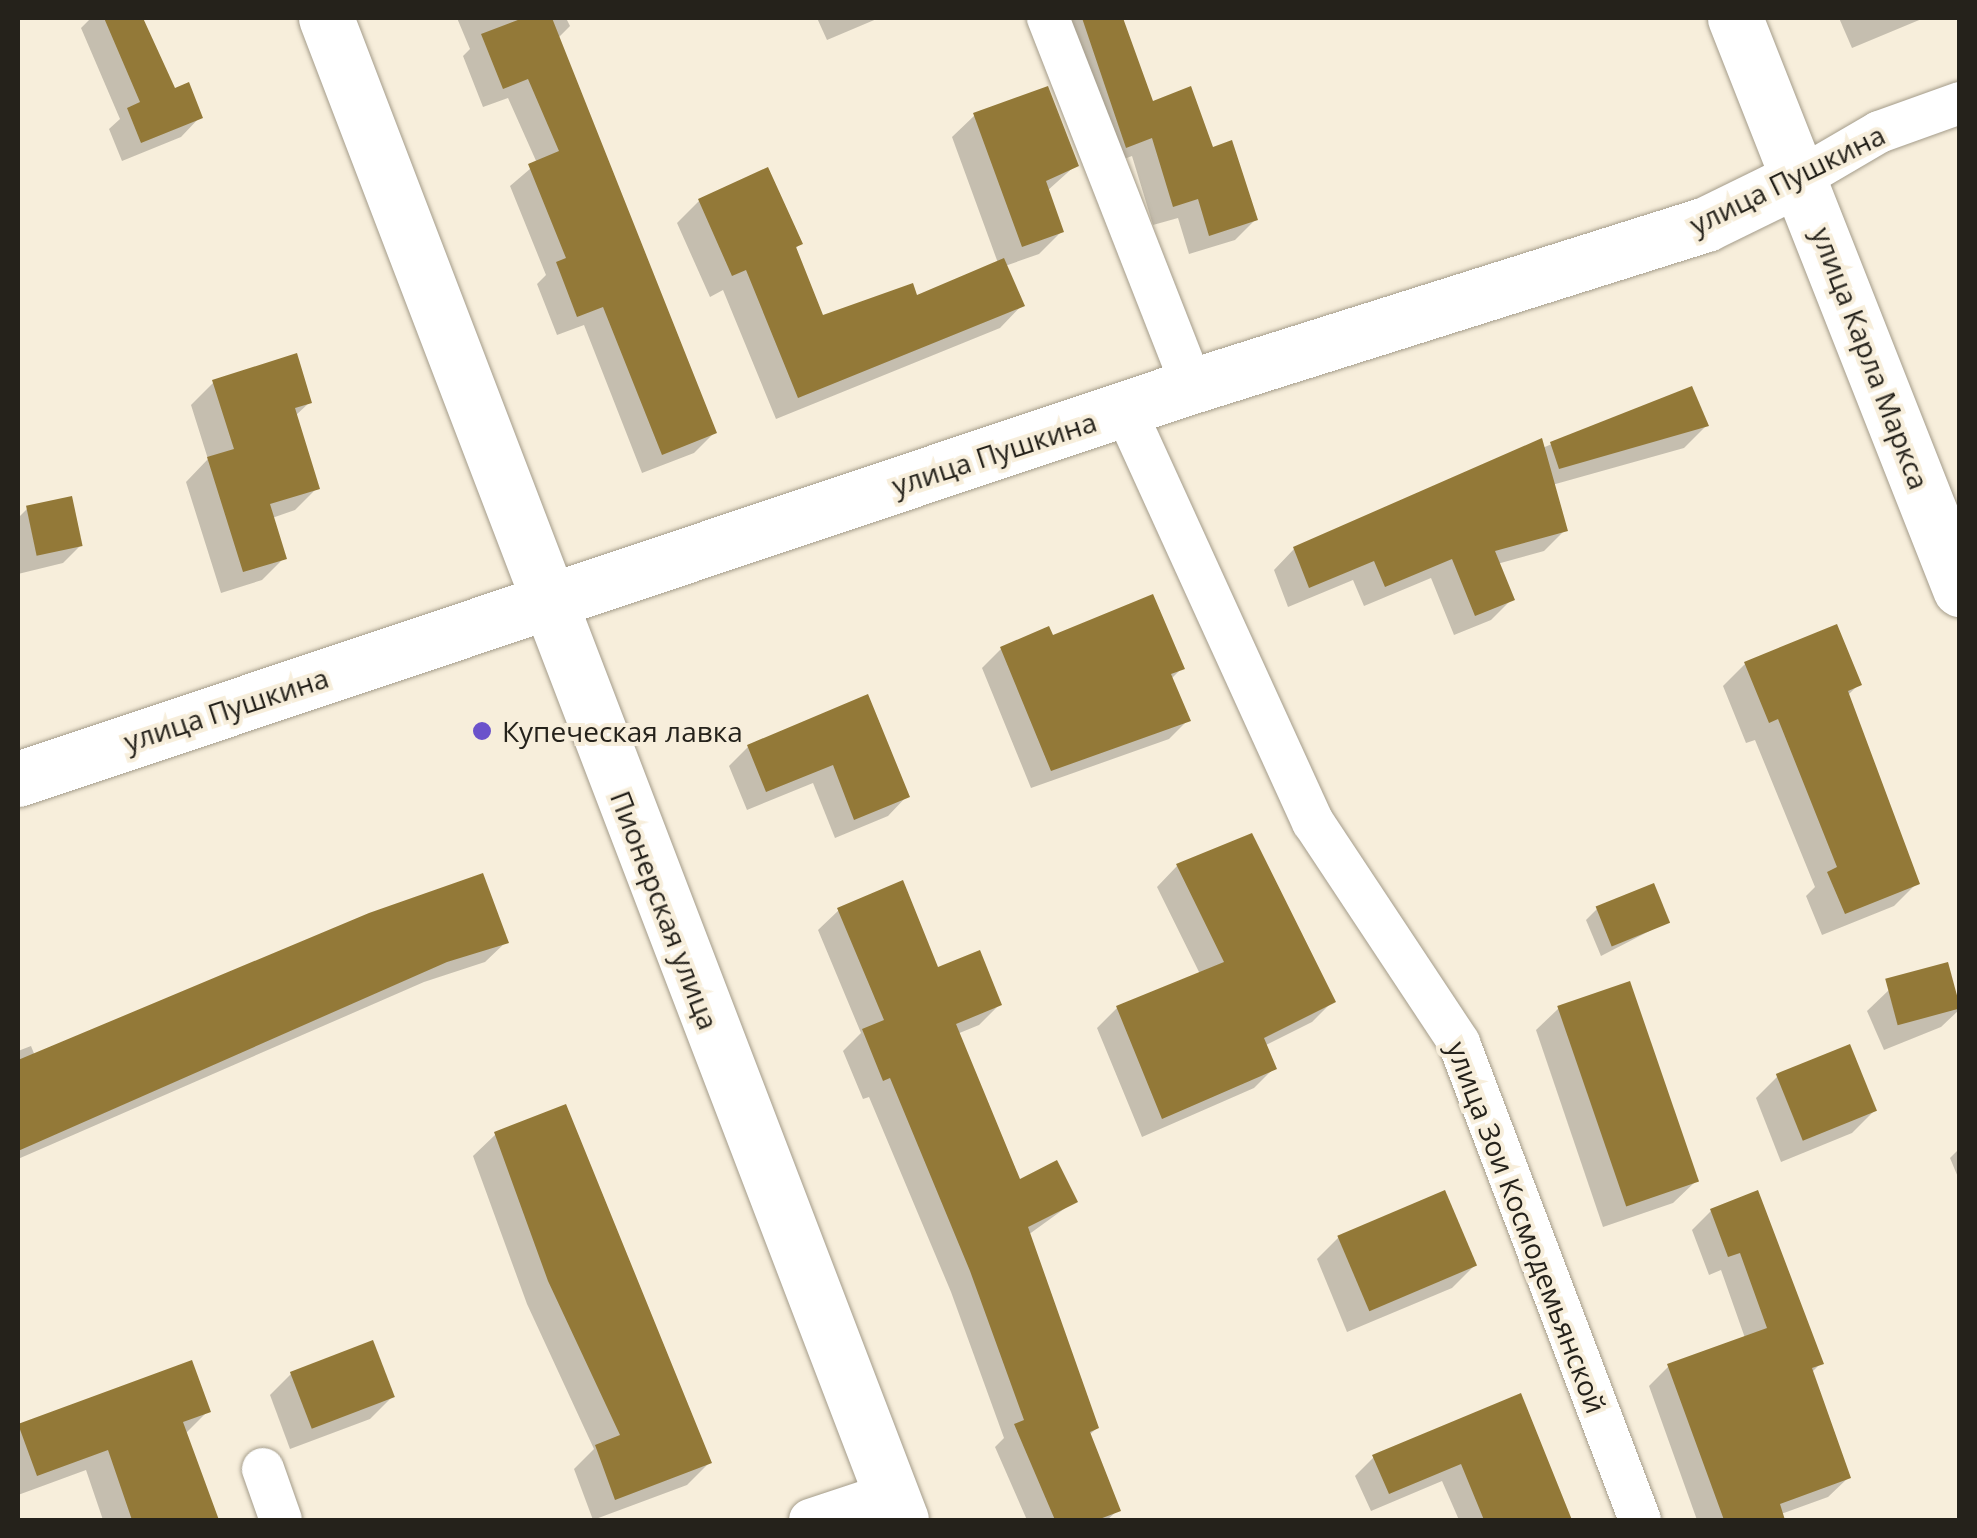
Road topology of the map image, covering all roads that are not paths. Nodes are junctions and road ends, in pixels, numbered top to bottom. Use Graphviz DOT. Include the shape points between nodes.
graph roads {
  1 [pos="326,18"];
  2 [pos="1048,18"];
  3 [pos="1735,18"];
  4 [pos="1960,103"];
  5 [pos="1802,177"];
  6 [pos="1192,386"];
  7 [pos="1124,410"];
  8 [pos="1960,589"];
  9 [pos="546,602"];
  10 [pos="18,778"];
  11 [pos="263,1470"];
  12 [pos="896,1506"];
  13 [pos="281,1520"];
  14 [pos="810,1520"];
  15 [pos="1640,1520"];
  1 -- 9 [label="street, Пионерская улица"];
  2 -- 6 [label="street"];
  3 -- 5 [label="street, улица Карла Маркса"];
  4 -- 5 [label="street, улица Пушкина" via="1879,132"];
  5 -- 6 [label="street, улица Пушкина" via="1706,224"];
  5 -- 8 [label="street, улица Карла Маркса"];
  6 -- 7 [label="street, улица Пушкина"];
  7 -- 9 [label="street, улица Пушкина"];
  7 -- 15 [label="street, улица Зои Космодемьянской" via="1314,822 1458,1043"];
  9 -- 10 [label="street, улица Пушкина"];
  9 -- 12 [label="street, Пионерская улица"];
  11 -- 13 [label="street"];
  12 -- 14 [label="street"];
}
